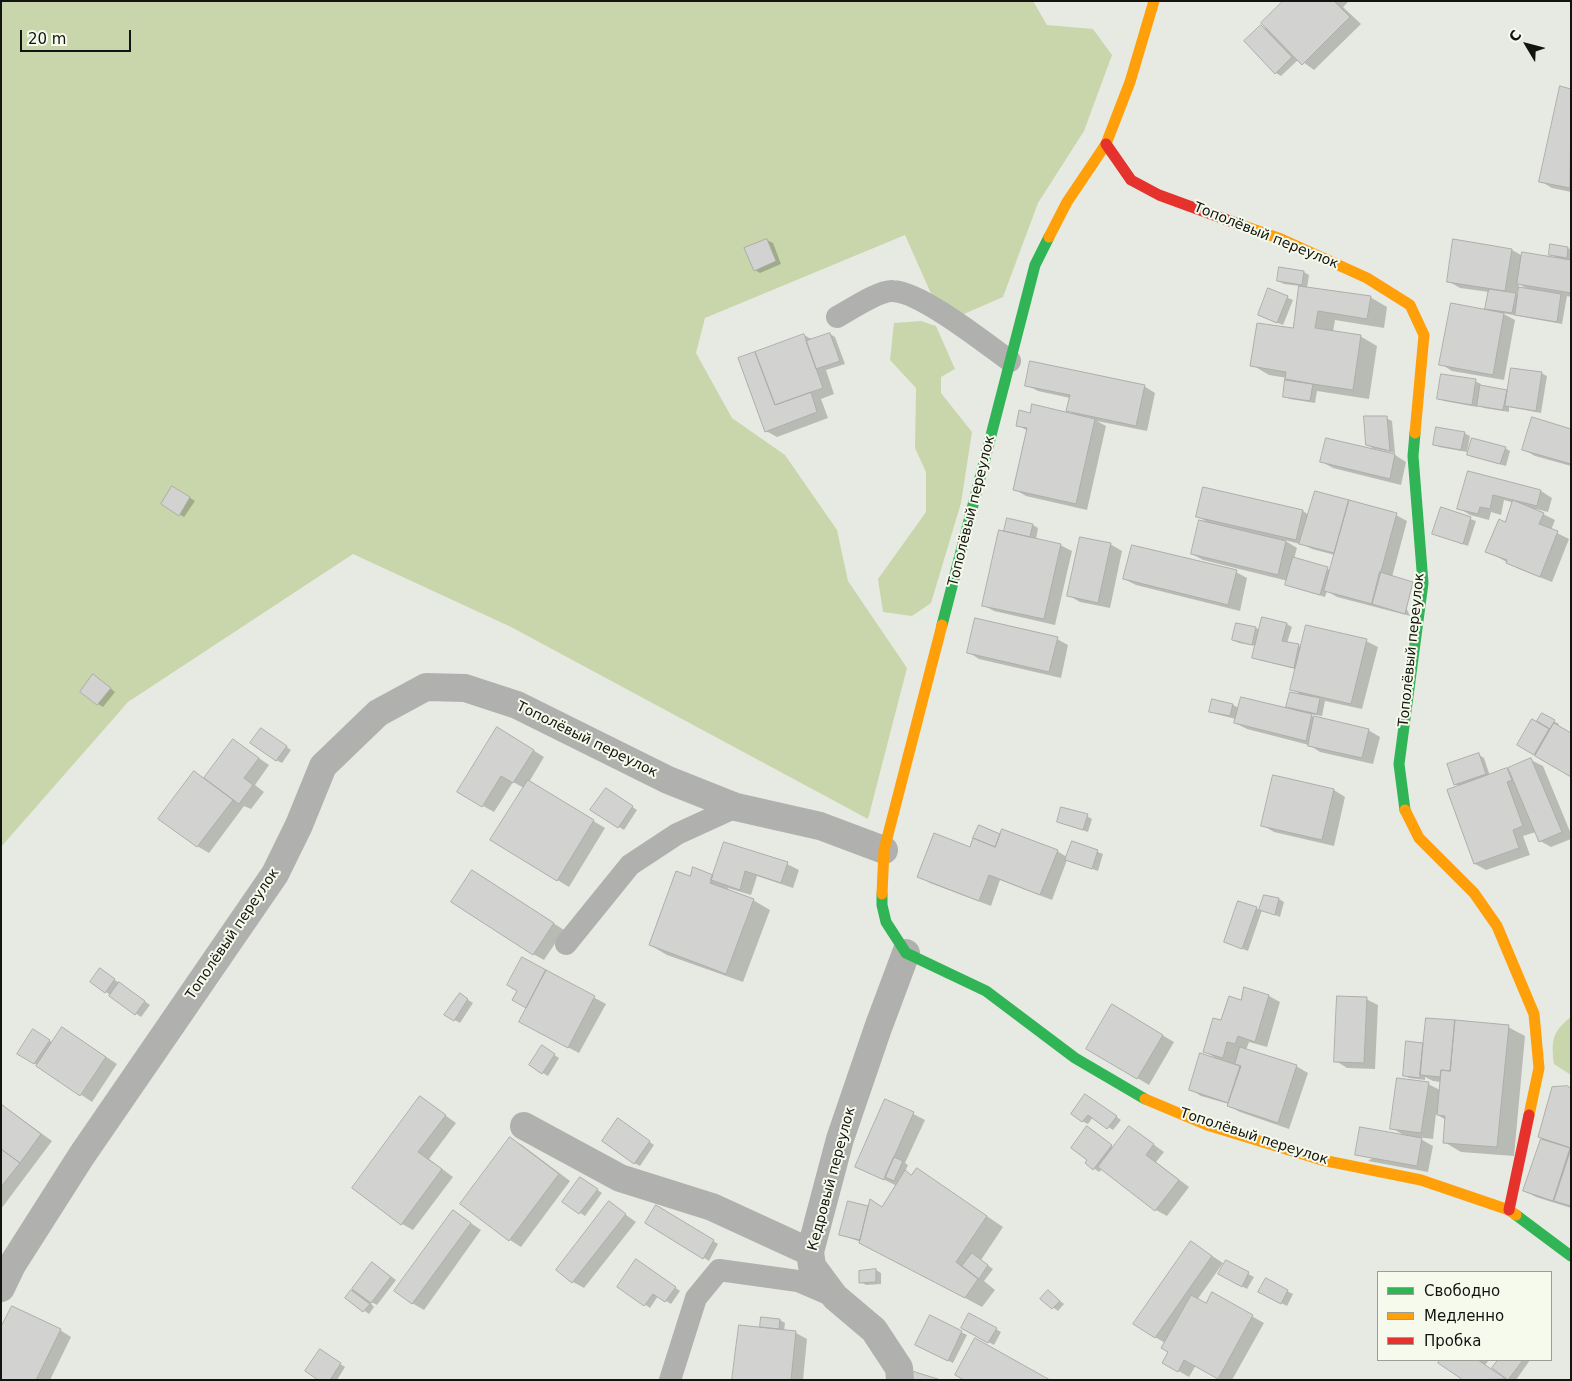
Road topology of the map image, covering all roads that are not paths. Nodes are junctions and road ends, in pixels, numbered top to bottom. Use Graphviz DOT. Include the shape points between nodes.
graph roads {
  1 [pos="1154,1"];
  2 [pos="1106,144"];
  3 [pos="838,317"];
  4 [pos="1010,361"];
  5 [pos="736,807"];
  6 [pos="884,850"];
  7 [pos="566,944"];
  8 [pos="906,953"];
  9 [pos="524,1126"];
  10 [pos="1508,1210"];
  11 [pos="810,1252"];
  12 [pos="1571,1256"];
  13 [pos="1,1288"];
  14 [pos="835,1297"];
  15 [pos="670,1380"];
  16 [pos="900,1380"];
  1 -- 2 [label="street" via="1130,82"];
  2 -- 4 [label="street, Тополёвый переулок" via="1066,202 1035,265"];
  2 -- 10 [label="street, Тополёвый переулок" via="1131,180 1159,195 1281,239 1367,278 1410,305 1424,335 1414,456 1423,583 1399,764 1404,808 1419,838 1474,893 1497,926 1534,1014 1539,1068"];
  3 -- 4 [label="lane" via="875,296 892,291 929,305"];
  4 -- 6 [label="street, Тополёвый переулок"];
  5 -- 6 [label="street, Тополёвый переулок" via="820,826"];
  5 -- 7 [label="lane" via="677,834 630,865"];
  5 -- 13 [label="street, Тополёвый переулок" via="668,780 517,705 465,688 426,687 378,713 323,766 275,874 82,1155 12,1265"];
  6 -- 8 [label="street, Тополёвый переулок" via="882,905 886,922"];
  8 -- 10 [label="street, Тополёвый переулок" via="986,991 1075,1058 1141,1097 1207,1125 1322,1160 1421,1180"];
  8 -- 11 [label="street, Кедровый переулок" via="840,1139"];
  9 -- 11 [label="street" via="620,1178 712,1207"];
  10 -- 12 [label="street, Тополёвый переулок"];
  11 -- 14 [label="street, Кедровый переулок" via="812,1266"];
  14 -- 15 [label="lane" via="798,1281 719,1270 696,1298"];
  14 -- 16 [label="street, Кедровый переулок" via="874,1330 899,1368"];
}
